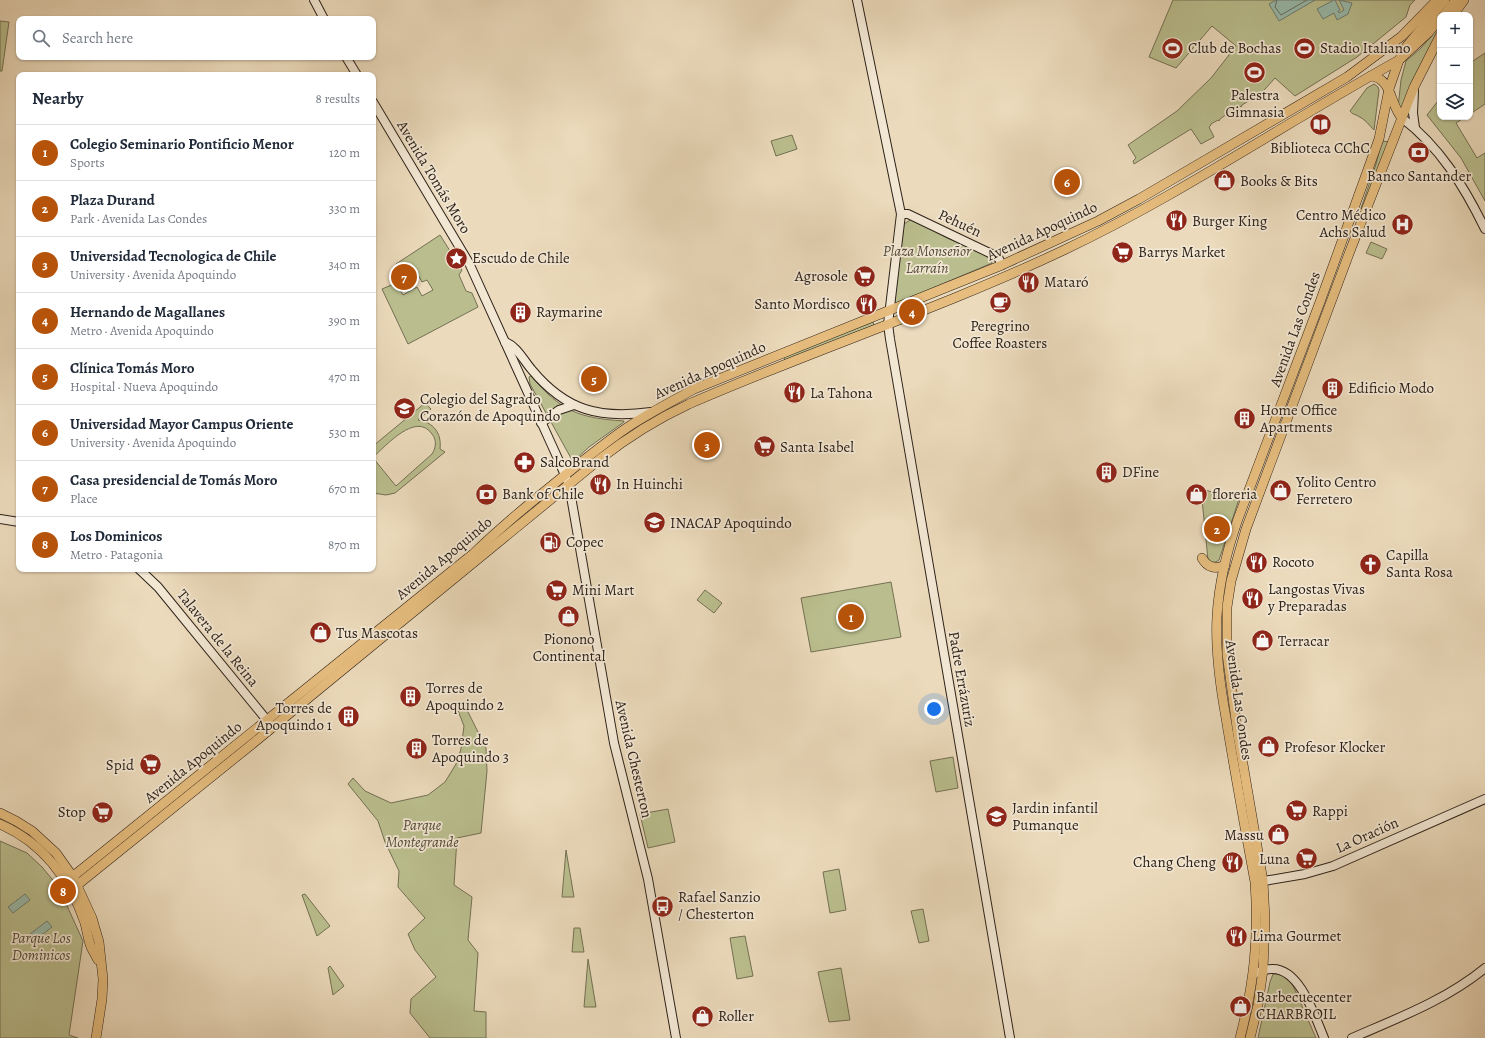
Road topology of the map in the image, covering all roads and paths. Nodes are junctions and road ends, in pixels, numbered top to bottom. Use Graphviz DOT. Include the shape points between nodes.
graph roads {
  1 [pos="314,0"];
  2 [pos="857,0"];
  3 [pos="1438,0"];
  4 [pos="1445,0"];
  5 [pos="1456,0"];
  6 [pos="1464,0"];
  7 [pos="1446,12"];
  8 [pos="1455,12"];
  9 [pos="322,16"];
  10 [pos="1437,22"];
  11 [pos="1437,42"];
  12 [pos="348,60"];
  13 [pos="1399,60"];
  14 [pos="355,72"];
  15 [pos="1372,76"];
  16 [pos="1414,87"];
  17 [pos="1389,89"];
  18 [pos="376,107"];
  19 [pos="1402,118"];
  20 [pos="1415,128"];
  21 [pos="901,214"];
  22 [pos="1485,229"];
  23 [pos="1002,265"];
  24 [pos="990,282"];
  25 [pos="889,311"];
  26 [pos="888,324"];
  27 [pos="505,342"];
  28 [pos="720,379"];
  29 [pos="710,395"];
  30 [pos="574,405"];
  31 [pos="652,412"];
  32 [pos="542,423"];
  33 [pos="565,475"];
  34 [pos="569,485"];
  35 [pos="0,519"];
  36 [pos="16,522"];
  37 [pos="1202,558"];
  38 [pos="1224,565"];
  39 [pos="142,572"];
  40 [pos="270,724"];
  41 [pos="1485,799"];
  42 [pos="0,812"];
  43 [pos="0,824"];
  44 [pos="1259,882"];
  45 [pos="72,884"];
  46 [pos="1485,968"];
  47 [pos="1263,970"];
  48 [pos="1254,974"];
  49 [pos="96,1038"];
  50 [pos="676,1038"];
  51 [pos="1010,1038"];
  52 [pos="1240,1038"];
  53 [pos="1250,1038"];
  54 [pos="1324,1038"];
  55 [pos="1352,1038"];
  1 -- 9 [label="main road"];
  2 -- 21 [label="main road, Padre Errázuriz"];
  3 -- 23 [label="main road, Avenida Apoquindo" via="1402,36 1348,77 1139,200"];
  4 -- 13 [label="main road, Avenida Las Condes" via="1406,47"];
  5 -- 7 [label="main road"];
  6 -- 8 [label="main road"];
  10 -- 13 [label="main road, Avenida Apoquindo"];
  11 -- 16 [label="main road, Avenida Las Condes"];
  12 -- 14 [label="main road"];
  13 -- 15 [label="main road, Avenida Apoquindo"];
  13 -- 17 [label="main road, Avenida Las Condes"];
  15 -- 17 [label="main road" via="1381,79"];
  15 -- 24 [label="main road, Avenida Apoquindo" via="1143,209 1063,250"];
  16 -- 19 [label="main road, Avenida Las Condes"];
  16 -- 20 [label="main road"];
  17 -- 19 [label="main road" via="1396,110"];
  17 -- 38 [label="main road, Avenida Las Condes" via="1379,139 1238,519"];
  18 -- 27 [label="main road, Avenida Tomás Moro" via="469,263"];
  19 -- 20 [label="main road"];
  19 -- 44 [label="main road, Avenida Las Condes" via="1246,529 1231,581 1227,620 1228,661"];
  20 -- 22 [label="main road" via="1438,151 1458,179"];
  21 -- 23 [label="main road, Pehuén" via="908,214 996,256"];
  21 -- 25 [label="main road, Padre Errázuriz"];
  23 -- 24 [label="main road"];
  23 -- 25 [label="main road, Avenida Apoquindo"];
  24 -- 26 [label="main road, Avenida Apoquindo"];
  25 -- 26 [label="main road, Padre Errázuriz"];
  25 -- 28 [label="main road, Avenida Apoquindo"];
  26 -- 29 [label="main road, Avenida Apoquindo"];
  26 -- 51 [label="main road, Padre Errázuriz"];
  27 -- 30 [label="main road" via="514,348 542,381"];
  27 -- 32 [label="main road, Avenida Tomás Moro"];
  28 -- 29 [label="main road" via="712,388"];
  28 -- 31 [label="main road, Avenida Apoquindo" via="694,389"];
  29 -- 34 [label="main road, Avenida Apoquindo" via="677,409 635,433"];
  30 -- 31 [label="main road" via="615,414"];
  30 -- 32 [label="main road" via="559,410"];
  31 -- 33 [label="main road, Avenida Apoquindo" via="611,439"];
  32 -- 33 [label="main road, Avenida Tomás Moro"];
  33 -- 34 [label="main road, Avenida Tomás Moro"];
  33 -- 40 [label="main road, Avenida Apoquindo"];
  34 -- 40 [label="main road, Avenida Apoquindo"];
  34 -- 50 [label="main road, Avenida Chesterton" via="614,743 646,868"];
  35 -- 36 [label="main road"];
  37 -- 38 [label="main road" via="1213,568"];
  38 -- 44 [label="main road, Avenida Las Condes" via="1217,615 1217,656 1227,727"];
  39 -- 40 [label="main road, Talavera de la Reina" via="158,587"];
  40 -- 45 [label="main road, Avenida Apoquindo"];
  41 -- 44 [label="main road, La Oración" via="1333,866 1306,874"];
  42 -- 45 [label="main road" via="22,824 56,853"];
  43 -- 45 [label="main road" via="17,832 36,846"];
  44 -- 47 [label="main road, Avenida Las Condes" via="1265,919"];
  44 -- 48 [label="main road, Avenida Las Condes"];
  45 -- 49 [label="main road" via="90,946 100,964 103,979"];
  46 -- 55 [label="main road" via="1418,1009"];
  47 -- 48 [label="main road"];
  47 -- 53 [label="main road, Avenida Las Condes"];
  47 -- 54 [label="main road" via="1274,968 1293,979 1306,997"];
  48 -- 52 [label="main road, Avenida Las Condes"];
}
